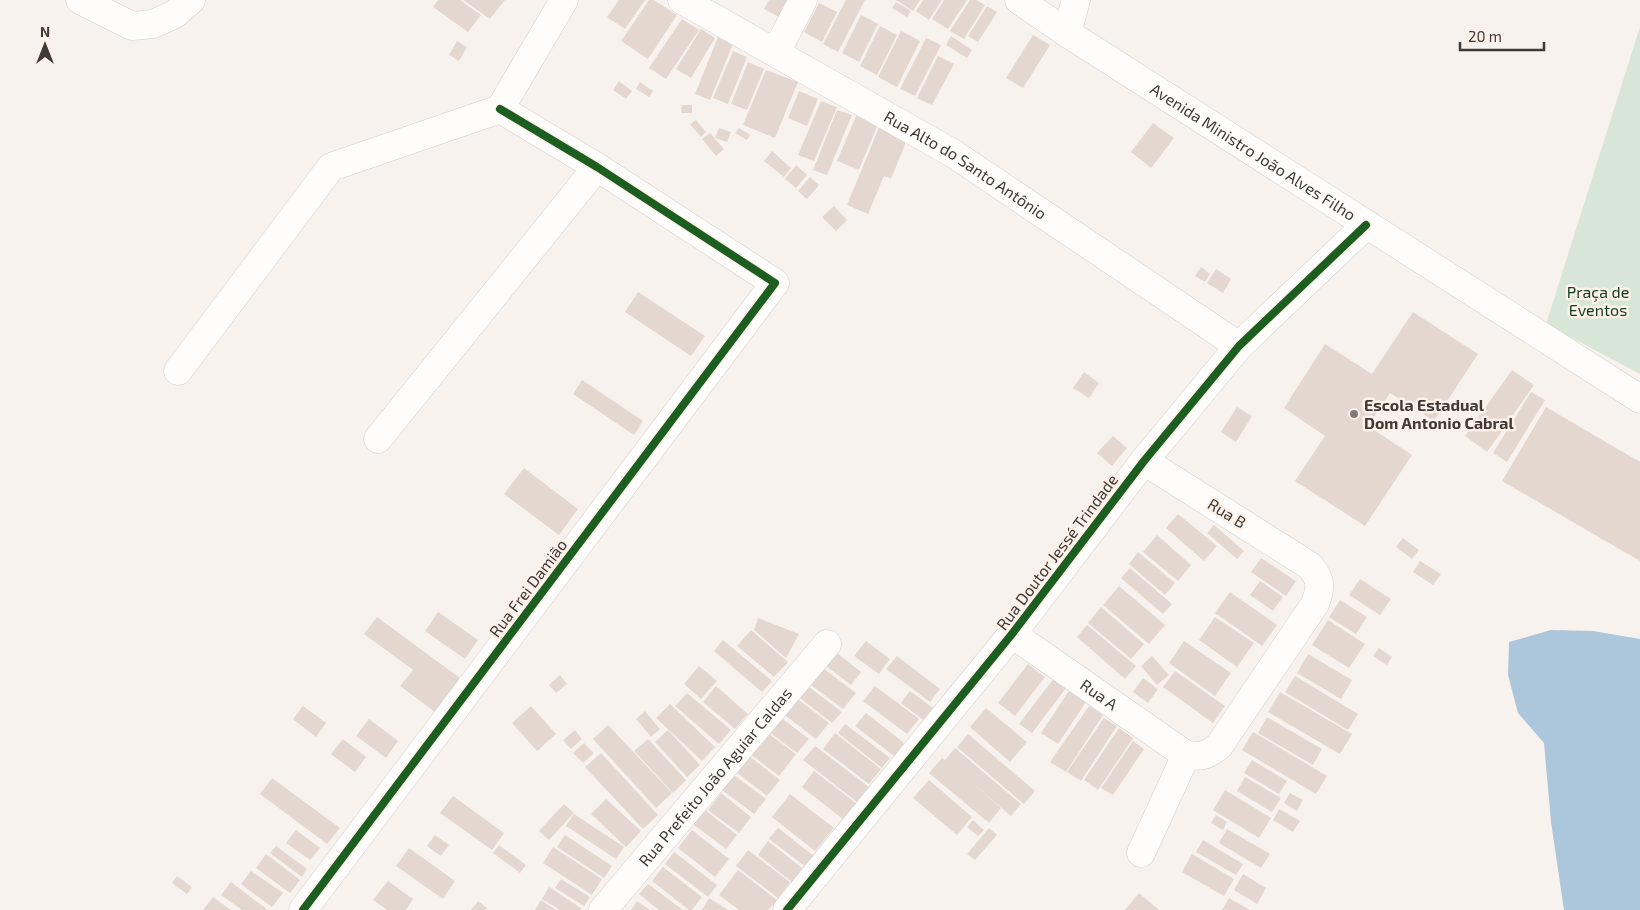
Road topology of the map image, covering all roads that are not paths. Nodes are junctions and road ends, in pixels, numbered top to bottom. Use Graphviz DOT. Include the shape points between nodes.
graph roads {
  1 [pos="80,0"];
  2 [pos="190,0"];
  3 [pos="564,0"];
  4 [pos="682,0"];
  5 [pos="803,0"];
  6 [pos="1019,0"];
  7 [pos="1076,0"];
  8 [pos="1067,33"];
  9 [pos="776,52"];
  10 [pos="500,109"];
  11 [pos="597,167"];
  12 [pos="1366,224"];
  13 [pos="1239,346"];
  14 [pos="178,371"];
  15 [pos="1640,399"];
  16 [pos="378,439"];
  17 [pos="1144,461"];
  18 [pos="1012,634"];
  19 [pos="827,644"];
  20 [pos="1186,755"];
  21 [pos="1141,852"];
  22 [pos="303,910"];
  23 [pos="603,910"];
  24 [pos="787,910"];
  1 -- 2 [label="street" via="132,26 153,24 175,14"];
  3 -- 10 [label="street"];
  4 -- 9 [label="street, Rua Alto do Santo Antônio"];
  5 -- 9 [label="street"];
  6 -- 8 [label="street, Avenida Ministro João Alves Filho"];
  7 -- 8 [label="street"];
  8 -- 12 [label="street, Avenida Ministro João Alves Filho"];
  9 -- 13 [label="street, Rua Alto do Santo Antônio" via="954,154"];
  10 -- 11 [label="street"];
  10 -- 14 [label="street" via="331,167"];
  11 -- 16 [label="street"];
  11 -- 22 [label="street, Rua Frei Damião" via="775,283"];
  12 -- 13 [label="street, Rua Doutor Jessé Trindade"];
  12 -- 15 [label="street, Avenida Ministro João Alves Filho"];
  13 -- 17 [label="street, Rua Doutor Jessé Trindade"];
  17 -- 18 [label="street, Rua Doutor Jessé Trindade"];
  17 -- 20 [label="street, Rua B" via="1310,566 1318,577 1320,592 1315,604 1218,746 1209,754"];
  18 -- 20 [label="street, Rua A"];
  18 -- 24 [label="street, Rua Doutor Jessé Trindade"];
  19 -- 23 [label="street, Rua Prefeito João Aguiar Caldas"];
  20 -- 21 [label="street"];
}
